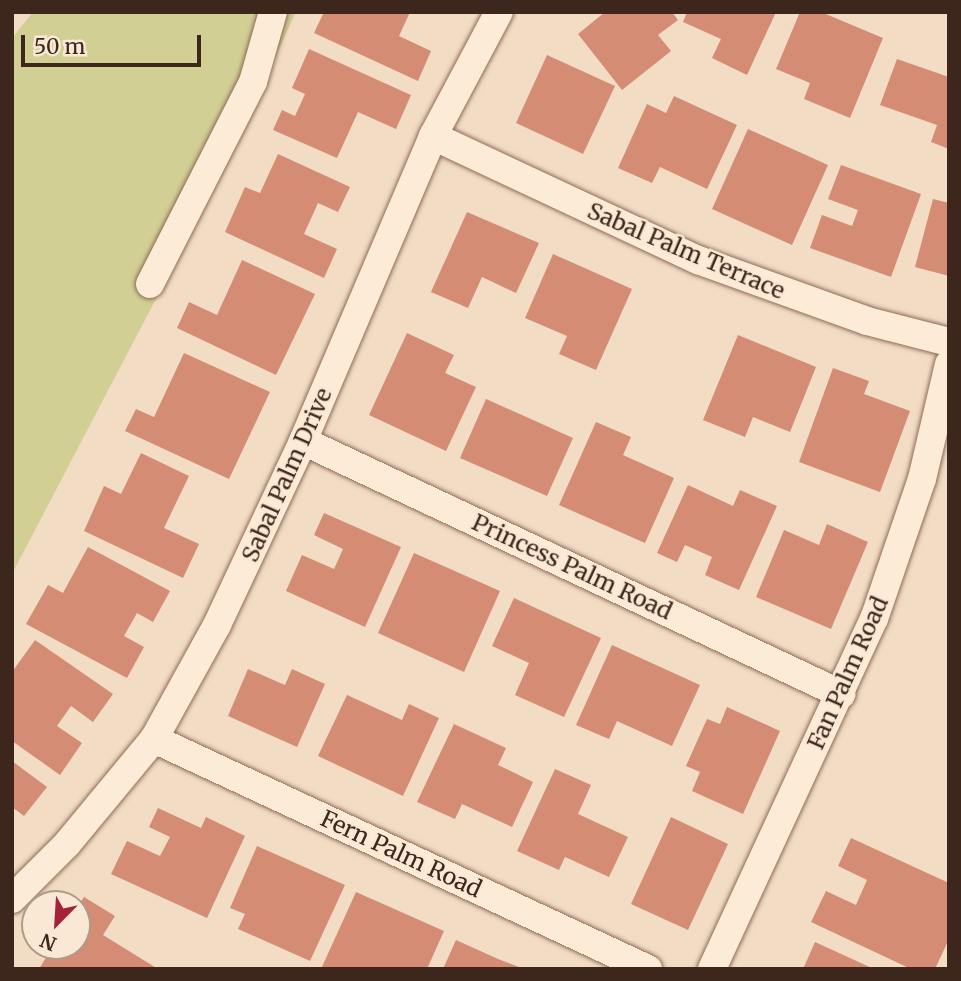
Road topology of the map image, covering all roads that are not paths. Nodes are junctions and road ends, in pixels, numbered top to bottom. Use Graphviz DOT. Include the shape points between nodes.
graph roads {
  1 [pos="274,12"];
  2 [pos="499,12"];
  3 [pos="433,136"];
  4 [pos="150,284"];
  5 [pos="949,342"];
  6 [pos="949,364"];
  7 [pos="303,440"];
  8 [pos="841,694"];
  9 [pos="154,739"];
  10 [pos="12,899"];
  11 [pos="648,969"];
  12 [pos="712,969"];
  1 -- 4 [label="street" via="253,82"];
  2 -- 3 [label="street, Sabal Palm Drive" via="474,50"];
  3 -- 5 [label="street, Sabal Palm Terrace" via="698,260 855,317"];
  3 -- 7 [label="street, Sabal Palm Drive"];
  6 -- 8 [label="street, Fan Palm Road" via="905,537"];
  7 -- 8 [label="street, Princess Palm Road"];
  7 -- 9 [label="street, Sabal Palm Drive" via="239,582"];
  8 -- 12 [label="street, Fan Palm Road"];
  9 -- 10 [label="street, Sabal Palm Drive" via="67,844"];
  9 -- 11 [label="street, Fern Palm Road"];
}
